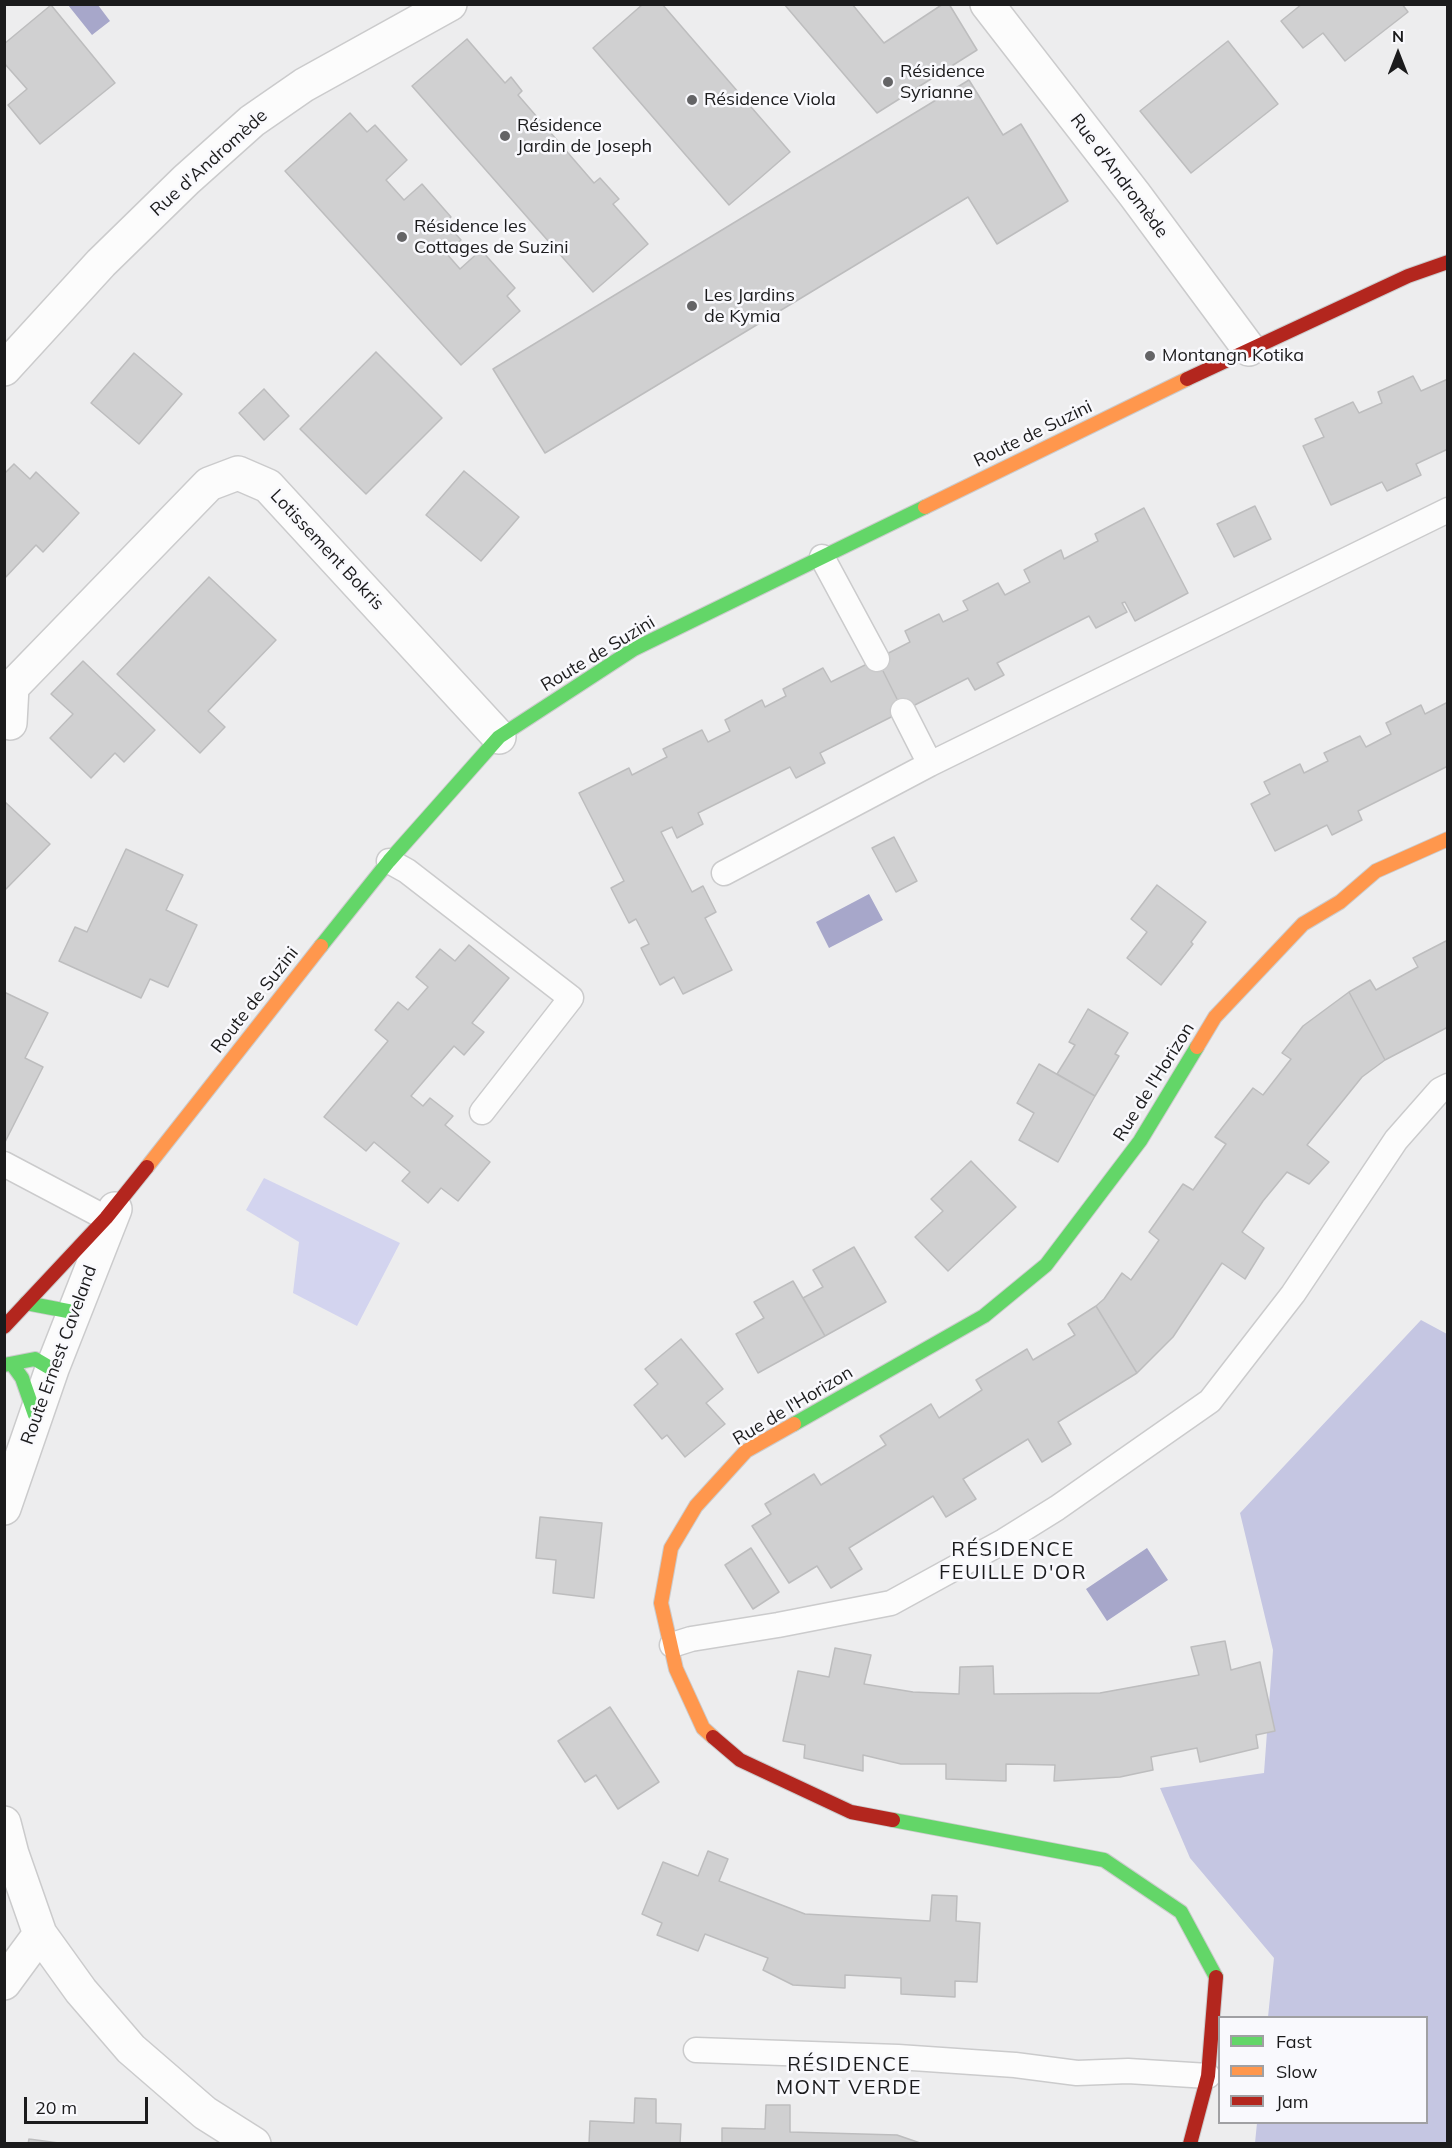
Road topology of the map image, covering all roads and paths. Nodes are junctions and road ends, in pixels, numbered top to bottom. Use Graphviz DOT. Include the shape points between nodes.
graph roads {
  1 [pos="450,4"];
  2 [pos="987,4"];
  3 [pos="1448,262"];
  4 [pos="1249,349"];
  5 [pos="4,369"];
  6 [pos="1448,510"];
  7 [pos="822,557"];
  8 [pos="877,658"];
  9 [pos="903,711"];
  10 [pos="10,723"];
  11 [pos="499,737"];
  12 [pos="930,765"];
  13 [pos="1448,839"];
  14 [pos="389,861"];
  15 [pos="724,873"];
  16 [pos="1448,1086"];
  17 [pos="482,1112"];
  18 [pos="4,1164"];
  19 [pos="111,1210"];
  20 [pos="26,1303"];
  21 [pos="73,1312"];
  22 [pos="4,1327"];
  23 [pos="8,1365"];
  24 [pos="52,1369"];
  25 [pos="35,1415"];
  26 [pos="4,1508"];
  27 [pos="672,1645"];
  28 [pos="4,1823"];
  29 [pos="40,1934"];
  30 [pos="4,1983"];
  31 [pos="696,2050"];
  32 [pos="1208,2076"];
  33 [pos="254,2144"];
  34 [pos="1190,2144"];
  1 -- 5 [label="street, Rue d'Andromède" via="304,85 252,121 101,263"];
  2 -- 4 [label="street, Rue d'Andromède"];
  3 -- 4 [label="street, Route de Suzini" via="1408,276"];
  4 -- 7 [label="street, Route de Suzini"];
  6 -- 12 [label="lane"];
  7 -- 8 [label="lane"];
  7 -- 11 [label="street, Route de Suzini" via="634,649"];
  9 -- 12 [label="lane"];
  10 -- 11 [label="street, Lotissement Bokris" via="12,687 209,484 238,473 268,486"];
  11 -- 14 [label="street, Route de Suzini"];
  12 -- 15 [label="lane"];
  13 -- 27 [label="street, Rue de l'Horizon" via="1376,871 1340,902 1303,924 1215,1017 1140,1141 1046,1265 984,1316 746,1451 696,1506 671,1548 661,1603"];
  14 -- 17 [label="lane" via="572,998"];
  14 -- 19 [label="street, Route de Suzini"];
  16 -- 27 [label="lane" via="1396,1140 1293,1294 1210,1401 1057,1508 891,1603"];
  18 -- 19 [label="lane"];
  19 -- 20 [label="street, Route de Suzini"];
  19 -- 21 [label="street, Route Ernest Caveland"];
  20 -- 21 [label="street"];
  20 -- 22 [label="street, Route de Suzini"];
  21 -- 24 [label="street, Route Ernest Caveland"];
  23 -- 24 [label="street" via="35,1359"];
  23 -- 25 [label="street" via="22,1378"];
  24 -- 25 [label="street, Route Ernest Caveland"];
  25 -- 26 [label="street, Route Ernest Caveland"];
  27 -- 32 [label="street, Rue de l'Horizon" via="676,1669 703,1728 740,1760 851,1812 1104,1860 1181,1912 1218,1979"];
  28 -- 29 [label="street"];
  29 -- 30 [label="street"];
  29 -- 33 [label="street" via="81,1991 131,2049 205,2112"];
  31 -- 32 [label="lane" via="898,2057 1077,2073 1128,2071"];
  32 -- 34 [label="street, Rue de l'Horizon"];
}
